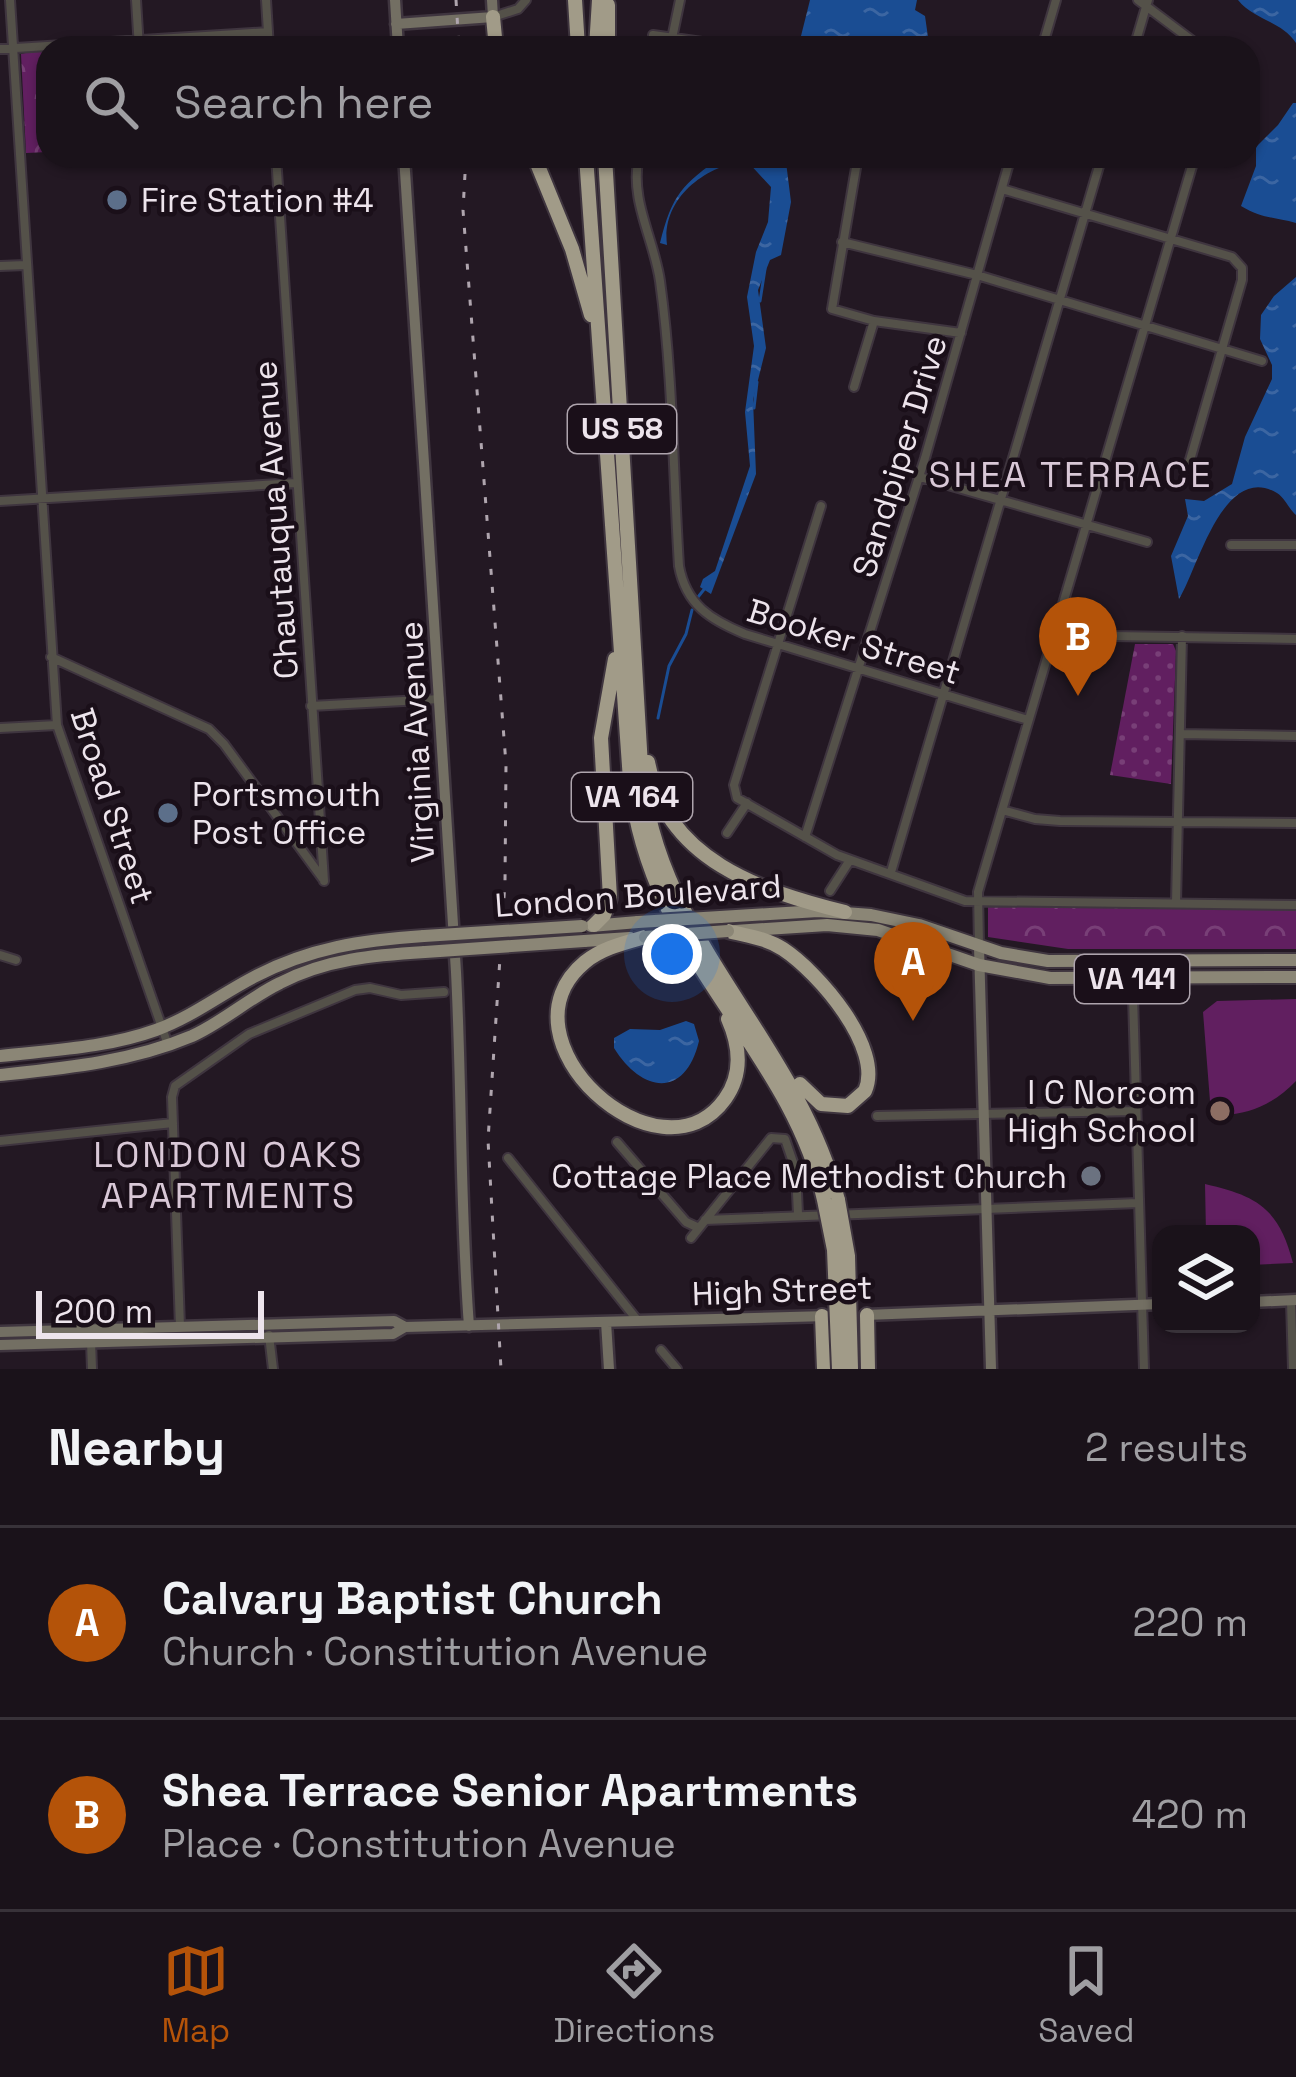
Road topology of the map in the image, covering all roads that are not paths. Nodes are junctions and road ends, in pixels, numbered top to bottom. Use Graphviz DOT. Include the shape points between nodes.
graph roads {
  1 [pos="10,0"];
  2 [pos="136,0"];
  3 [pos="266,0"];
  4 [pos="394,0"];
  5 [pos="492,0"];
  6 [pos="526,0"];
  7 [pos="575,0"];
  8 [pos="600,0"];
  9 [pos="680,0"];
  10 [pos="1056,0"];
  11 [pos="1144,2"];
  12 [pos="494,17"];
  13 [pos="396,24"];
  14 [pos="268,32"];
  15 [pos="653,35"];
  16 [pos="673,35"];
  17 [pos="138,36"];
  18 [pos="225,36"];
  19 [pos="268,36"];
  20 [pos="397,36"];
  21 [pos="495,36"];
  22 [pos="577,36"];
  23 [pos="597,36"];
  24 [pos="606,36"];
  25 [pos="678,36"];
  26 [pos="1046,36"];
  27 [pos="1137,36"];
  28 [pos="1187,36"];
  29 [pos="36,47"];
  30 [pos="14,48"];
  31 [pos="0,49"];
  32 [pos="277,168"];
  33 [pos="405,168"];
  34 [pos="539,168"];
  35 [pos="587,168"];
  36 [pos="606,168"];
  37 [pos="639,168"];
  38 [pos="856,168"];
  39 [pos="1008,168"];
  40 [pos="1098,168"];
  41 [pos="1191,168"];
  42 [pos="1002,189"];
  43 [pos="1085,214"];
  44 [pos="1170,239"];
  45 [pos="842,242"];
  46 [pos="26,265"];
  47 [pos="0,266"];
  48 [pos="977,275"];
  49 [pos="1060,301"];
  50 [pos="874,321"];
  51 [pos="1145,326"];
  52 [pos="961,333"];
  53 [pos="1222,350"];
  54 [pos="1262,361"];
  55 [pos="601,362"];
  56 [pos="854,388"];
  57 [pos="1188,467"];
  58 [pos="920,477"];
  59 [pos="296,483"];
  60 [pos="42,498"];
  61 [pos="0,501"];
  62 [pos="1000,501"];
  63 [pos="821,506"];
  64 [pos="1086,526"];
  65 [pos="1148,542"];
  66 [pos="1231,544"];
  67 [pos="1296,545"];
  68 [pos="618,612"];
  69 [pos="1057,622"];
  70 [pos="1182,636"];
  71 [pos="1296,639"];
  72 [pos="778,644"];
  73 [pos="51,657"];
  74 [pos="859,668"];
  75 [pos="637,682"];
  76 [pos="943,694"];
  77 [pos="441,699"];
  78 [pos="310,706"];
  79 [pos="1028,720"];
  80 [pos="57,725"];
  81 [pos="0,728"];
  82 [pos="1180,734"];
  83 [pos="1296,736"];
  84 [pos="747,803"];
  85 [pos="1002,810"];
  86 [pos="1177,822"];
  87 [pos="1296,823"];
  88 [pos="727,832"];
  89 [pos="805,838"];
  90 [pos="850,860"];
  91 [pos="891,872"];
  92 [pos="830,891"];
  93 [pos="977,902"];
  94 [pos="1176,903"];
  95 [pos="1296,905"];
  96 [pos="845,912"];
  97 [pos="724,924"];
  98 [pos="641,929"];
  99 [pos="587,931"];
  100 [pos="979,947"];
  101 [pos="0,955"];
  102 [pos="1296,959"];
  103 [pos="16,960"];
  104 [pos="1132,962"];
  105 [pos="979,965"];
  106 [pos="702,966"];
  107 [pos="1296,977"];
  108 [pos="1132,979"];
  109 [pos="444,992"];
  110 [pos="161,1028"];
  111 [pos="766,1041"];
  112 [pos="168,1045"];
  113 [pos="0,1056"];
  114 [pos="0,1075"];
  115 [pos="1135,1111"];
  116 [pos="984,1114"];
  117 [pos="877,1116"];
  118 [pos="172,1123"];
  119 [pos="0,1141"];
  120 [pos="617,1142"];
  121 [pos="508,1158"];
  122 [pos="831,1200"];
  123 [pos="1138,1203"];
  124 [pos="986,1208"];
  125 [pos="798,1214"];
  126 [pos="702,1224"];
  127 [pos="691,1238"];
  128 [pos="1293,1300"];
  129 [pos="1260,1302"];
  130 [pos="1152,1304"];
  131 [pos="1141,1305"];
  132 [pos="990,1311"];
  133 [pos="867,1315"];
  134 [pos="822,1316"];
  135 [pos="638,1321"];
  136 [pos="606,1322"];
  137 [pos="469,1326"];
  138 [pos="180,1327"];
  139 [pos="269,1330"];
  140 [pos="0,1332"];
  141 [pos="91,1336"];
  142 [pos="0,1345"];
  143 [pos="662,1350"];
  144 [pos="92,1369"];
  145 [pos="273,1369"];
  146 [pos="609,1369"];
  147 [pos="677,1369"];
  148 [pos="824,1369"];
  149 [pos="839,1369"];
  150 [pos="851,1369"];
  151 [pos="868,1369"];
  152 [pos="991,1369"];
  153 [pos="1144,1369"];
  154 [pos="1293,1369"];
  1 -- 30 [label="street, Broad Street"];
  2 -- 17 [label="street"];
  3 -- 14 [label="street"];
  4 -- 13 [label="street"];
  5 -- 12 [label="street"];
  6 -- 12 [label="street"];
  7 -- 22 [label="highway"];
  8 -- 23 [label="highway"];
  8 -- 24 [label="highway"];
  9 -- 16 [label="street"];
  10 -- 26 [label="street"];
  11 -- 27 [label="street"];
  11 -- 28 [label="street"];
  12 -- 13 [label="street"];
  12 -- 21 [label="highway"];
  13 -- 20 [label="street"];
  14 -- 18 [label="street"];
  14 -- 19 [label="street"];
  15 -- 16 [label="street"];
  16 -- 25 [label="street"];
  29 -- 30 [label="street"];
  30 -- 31 [label="street"];
  30 -- 46 [label="street, Broad Street"];
  32 -- 59 [label="street, Chautauqua Avenue"];
  33 -- 77 [label="street, Virginia Avenue"];
  34 -- 55 [label="highway" via="572,249"];
  35 -- 55 [label="highway, US 58"];
  36 -- 75 [label="highway, US 58"];
  37 -- 72 [label="street, Booker Street" via="637,195 663,304 681,578 710,618"];
  38 -- 45 [label="street"];
  39 -- 42 [label="street, Sandpiper Drive"];
  40 -- 43 [label="street"];
  41 -- 44 [label="street"];
  42 -- 43 [label="street"];
  42 -- 48 [label="street, Sandpiper Drive"];
  43 -- 44 [label="street"];
  43 -- 49 [label="street"];
  44 -- 51 [label="street"];
  44 -- 53 [label="street" via="1232,257 1243,274"];
  45 -- 48 [label="street"];
  45 -- 50 [label="street" via="832,309"];
  46 -- 47 [label="street"];
  46 -- 60 [label="street, Broad Street"];
  48 -- 49 [label="street"];
  48 -- 52 [label="street, Sandpiper Drive"];
  49 -- 51 [label="street"];
  49 -- 62 [label="street"];
  50 -- 52 [label="street"];
  50 -- 56 [label="street"];
  51 -- 53 [label="street"];
  51 -- 64 [label="street"];
  52 -- 58 [label="street, Sandpiper Drive"];
  53 -- 54 [label="street"];
  53 -- 57 [label="street"];
  55 -- 68 [label="highway, US 58"];
  58 -- 62 [label="street"];
  58 -- 74 [label="street, Sandpiper Drive"];
  59 -- 60 [label="street"];
  59 -- 78 [label="street, Chautauqua Avenue"];
  60 -- 61 [label="street"];
  60 -- 73 [label="street, Broad Street"];
  62 -- 64 [label="street"];
  62 -- 76 [label="street"];
  63 -- 72 [label="street"];
  64 -- 65 [label="street"];
  64 -- 69 [label="street"];
  66 -- 67 [label="street"];
  68 -- 99 [label="highway, US 58" via="601,739 610,898"];
  68 -- 106 [label="highway, VA 164" via="639,833 667,909"];
  69 -- 70 [label="street" via="1098,634"];
  69 -- 79 [label="street"];
  70 -- 71 [label="street"];
  70 -- 82 [label="street"];
  72 -- 74 [label="street, Booker Street"];
  72 -- 84 [label="street" via="734,784"];
  73 -- 78 [label="street, Chautauqua Avenue" via="209,729 324,881"];
  73 -- 80 [label="street, Broad Street"];
  74 -- 76 [label="street, Booker Street"];
  74 -- 89 [label="street, Sandpiper Drive"];
  75 -- 96 [label="highway" via="653,783 690,842 758,888"];
  75 -- 111 [label="highway, US 58" via="643,794 660,864"];
  76 -- 79 [label="street, Booker Street"];
  76 -- 91 [label="street"];
  77 -- 78 [label="street"];
  77 -- 137 [label="street, Virginia Avenue"];
  79 -- 85 [label="street"];
  80 -- 81 [label="street"];
  80 -- 110 [label="street, Broad Street"];
  82 -- 83 [label="street"];
  82 -- 86 [label="street"];
  84 -- 88 [label="street"];
  84 -- 89 [label="street"];
  85 -- 86 [label="street" via="1047,820"];
  85 -- 93 [label="street"];
  86 -- 87 [label="street"];
  86 -- 94 [label="street"];
  89 -- 90 [label="street"];
  90 -- 91 [label="street"];
  90 -- 92 [label="street"];
  91 -- 93 [label="street"];
  93 -- 94 [label="street"];
  93 -- 100 [label="street"];
  94 -- 95 [label="street"];
  96 -- 97 [label="main road, London Boulevard / VA 141"];
  96 -- 100 [label="main road, London Boulevard / VA 141" via="919,925"];
  97 -- 98 [label="main road, London Boulevard / US 58, bridge"];
  97 -- 105 [label="main road, London Boulevard / VA 141" via="847,926"];
  97 -- 111 [label="highway, US 58" via="781,948 822,983 865,1052 869,1084 848,1106 821,1104"];
  98 -- 99 [label="main road, London Boulevard / US 58"];
  98 -- 106 [label="highway" via="584,963 558,1015 563,1049 585,1082 646,1124 700,1119 736,1076 736,1041"];
  99 -- 110 [label="main road, London Boulevard / US 58, bridge" via="356,941 301,955"];
  99 -- 112 [label="main road, London Boulevard / US 58, bridge" via="353,958 279,983"];
  100 -- 104 [label="main road, London Boulevard / VA 141" via="1048,961"];
  100 -- 105 [label="street"];
  101 -- 103 [label="street"];
  102 -- 104 [label="main road, London Boulevard / VA 141"];
  104 -- 108 [label="street"];
  105 -- 108 [label="main road, London Boulevard / VA 141" via="1050,978"];
  105 -- 116 [label="street"];
  106 -- 122 [label="highway, VA 164" via="781,1091"];
  107 -- 108 [label="main road, London Boulevard / VA 141"];
  108 -- 115 [label="street"];
  109 -- 118 [label="street" via="362,988 256,1030 180,1081"];
  110 -- 112 [label="street, Broad Street"];
  110 -- 113 [label="main road, London Boulevard / US 58"];
  111 -- 122 [label="highway, VA 164" via="810,1118"];
  112 -- 114 [label="main road, London Boulevard / US 58" via="90,1066"];
  115 -- 116 [label="street"];
  115 -- 123 [label="street"];
  116 -- 117 [label="street"];
  116 -- 124 [label="street"];
  118 -- 119 [label="street"];
  118 -- 138 [label="street"];
  120 -- 126 [label="street" via="686,1222"];
  121 -- 135 [label="street"];
  122 -- 149 [label="highway, VA 164, bridge"];
  122 -- 150 [label="highway, VA 164, bridge" via="848,1256"];
  123 -- 124 [label="street"];
  123 -- 131 [label="street"];
  124 -- 125 [label="street"];
  124 -- 132 [label="street"];
  125 -- 126 [label="street"];
  125 -- 126 [label="street" via="796,1171 785,1139 776,1136"];
  126 -- 127 [label="street"];
  128 -- 129 [label="street"];
  128 -- 154 [label="street"];
  130 -- 131 [label="street, High Street"];
  131 -- 132 [label="street, High Street"];
  131 -- 153 [label="street"];
  132 -- 133 [label="street, High Street"];
  132 -- 152 [label="street"];
  133 -- 134 [label="street, High Street"];
  133 -- 151 [label="highway"];
  134 -- 135 [label="street, High Street"];
  134 -- 148 [label="highway"];
  135 -- 136 [label="street, High Street"];
  136 -- 137 [label="street, High Street"];
  136 -- 146 [label="street"];
  137 -- 139 [label="street, High Street" via="394,1321"];
  138 -- 139 [label="street, High Street"];
  138 -- 141 [label="street, High Street"];
  139 -- 141 [label="street, High Street"];
  139 -- 145 [label="street"];
  140 -- 141 [label="street, High Street"];
  141 -- 142 [label="street, High Street"];
  141 -- 144 [label="street"];
  143 -- 147 [label="street"];
}
